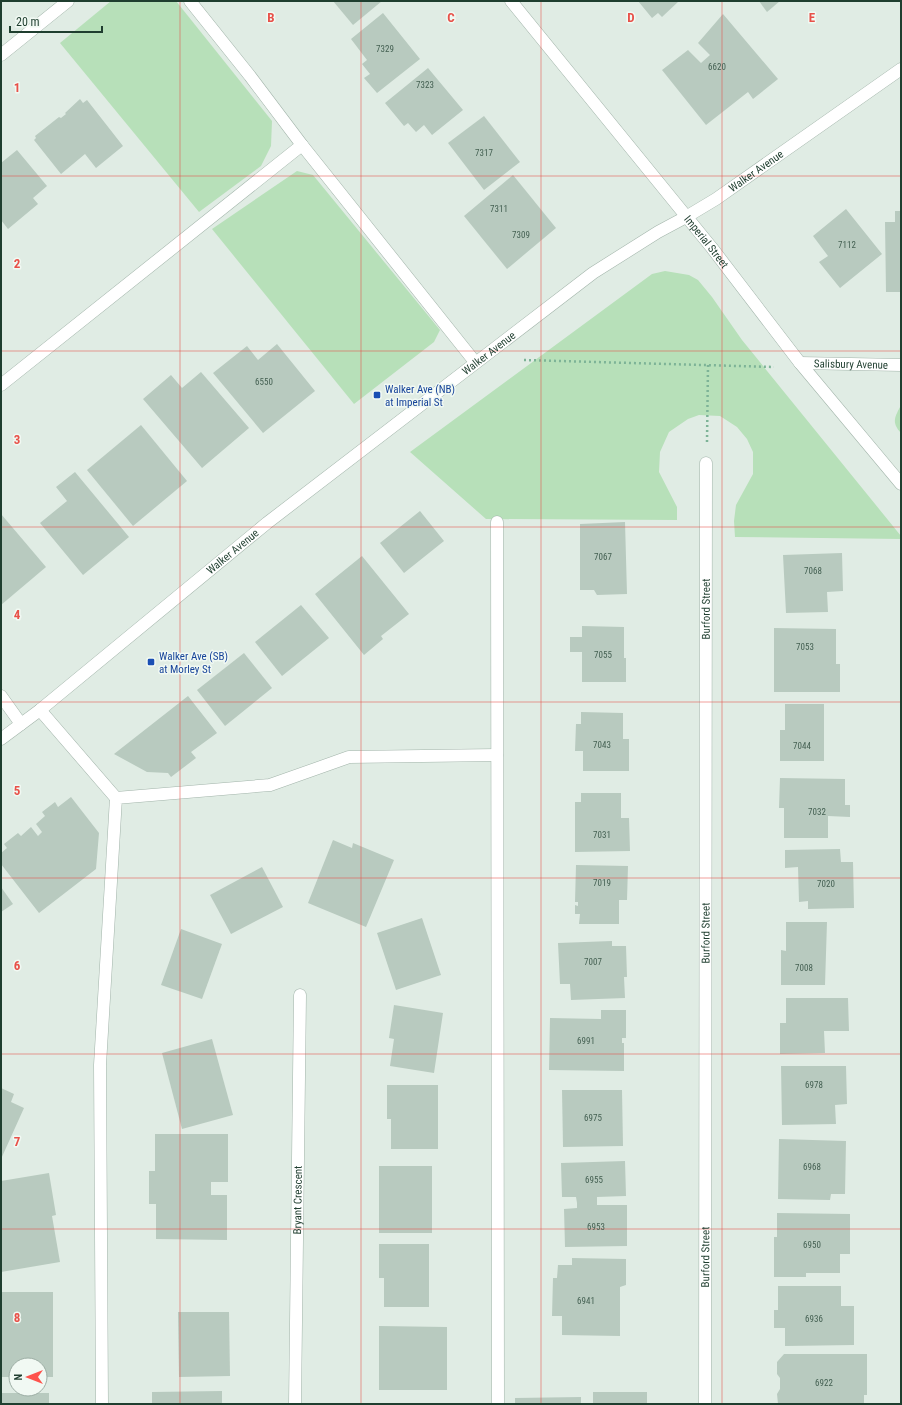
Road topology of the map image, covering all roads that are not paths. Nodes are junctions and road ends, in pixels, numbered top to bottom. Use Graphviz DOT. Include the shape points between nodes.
graph roads {
  1 [pos="68,1"];
  2 [pos="190,1"];
  3 [pos="511,1"];
  4 [pos="1,55"];
  5 [pos="901,69"];
  6 [pos="302,145"];
  7 [pos="686,218"];
  8 [pos="476,362"];
  9 [pos="800,363"];
  10 [pos="901,365"];
  11 [pos="1,385"];
  12 [pos="706,463"];
  13 [pos="901,484"];
  14 [pos="498,522"];
  15 [pos="1,696"];
  16 [pos="40,710"];
  17 [pos="21,724"];
  18 [pos="1,739"];
  19 [pos="497,755"];
  20 [pos="116,798"];
  21 [pos="300,995"];
  22 [pos="102,1404"];
  23 [pos="295,1404"];
  24 [pos="498,1404"];
  25 [pos="705,1404"];
  1 -- 4 [label="street"];
  2 -- 6 [label="street"];
  3 -- 7 [label="street, Imperial Street"];
  5 -- 7 [label="street, Walker Avenue"];
  6 -- 8 [label="street"];
  6 -- 11 [label="street"];
  7 -- 8 [label="street, Walker Avenue" via="658,232 593,273"];
  7 -- 9 [label="street, Imperial Street"];
  8 -- 16 [label="street, Walker Avenue" via="267,524"];
  9 -- 10 [label="street, Salisbury Avenue"];
  9 -- 13 [label="street, Imperial Street"];
  12 -- 25 [label="street, Burford Street"];
  14 -- 19 [label="street"];
  15 -- 17 [label="street"];
  16 -- 17 [label="street, Walker Avenue"];
  16 -- 20 [label="street"];
  17 -- 18 [label="street, Walker Avenue"];
  19 -- 20 [label="street" via="348,757 270,785"];
  19 -- 24 [label="street"];
  20 -- 22 [label="street" via="100,1065"];
  21 -- 23 [label="street, Bryant Crescent"];
}
